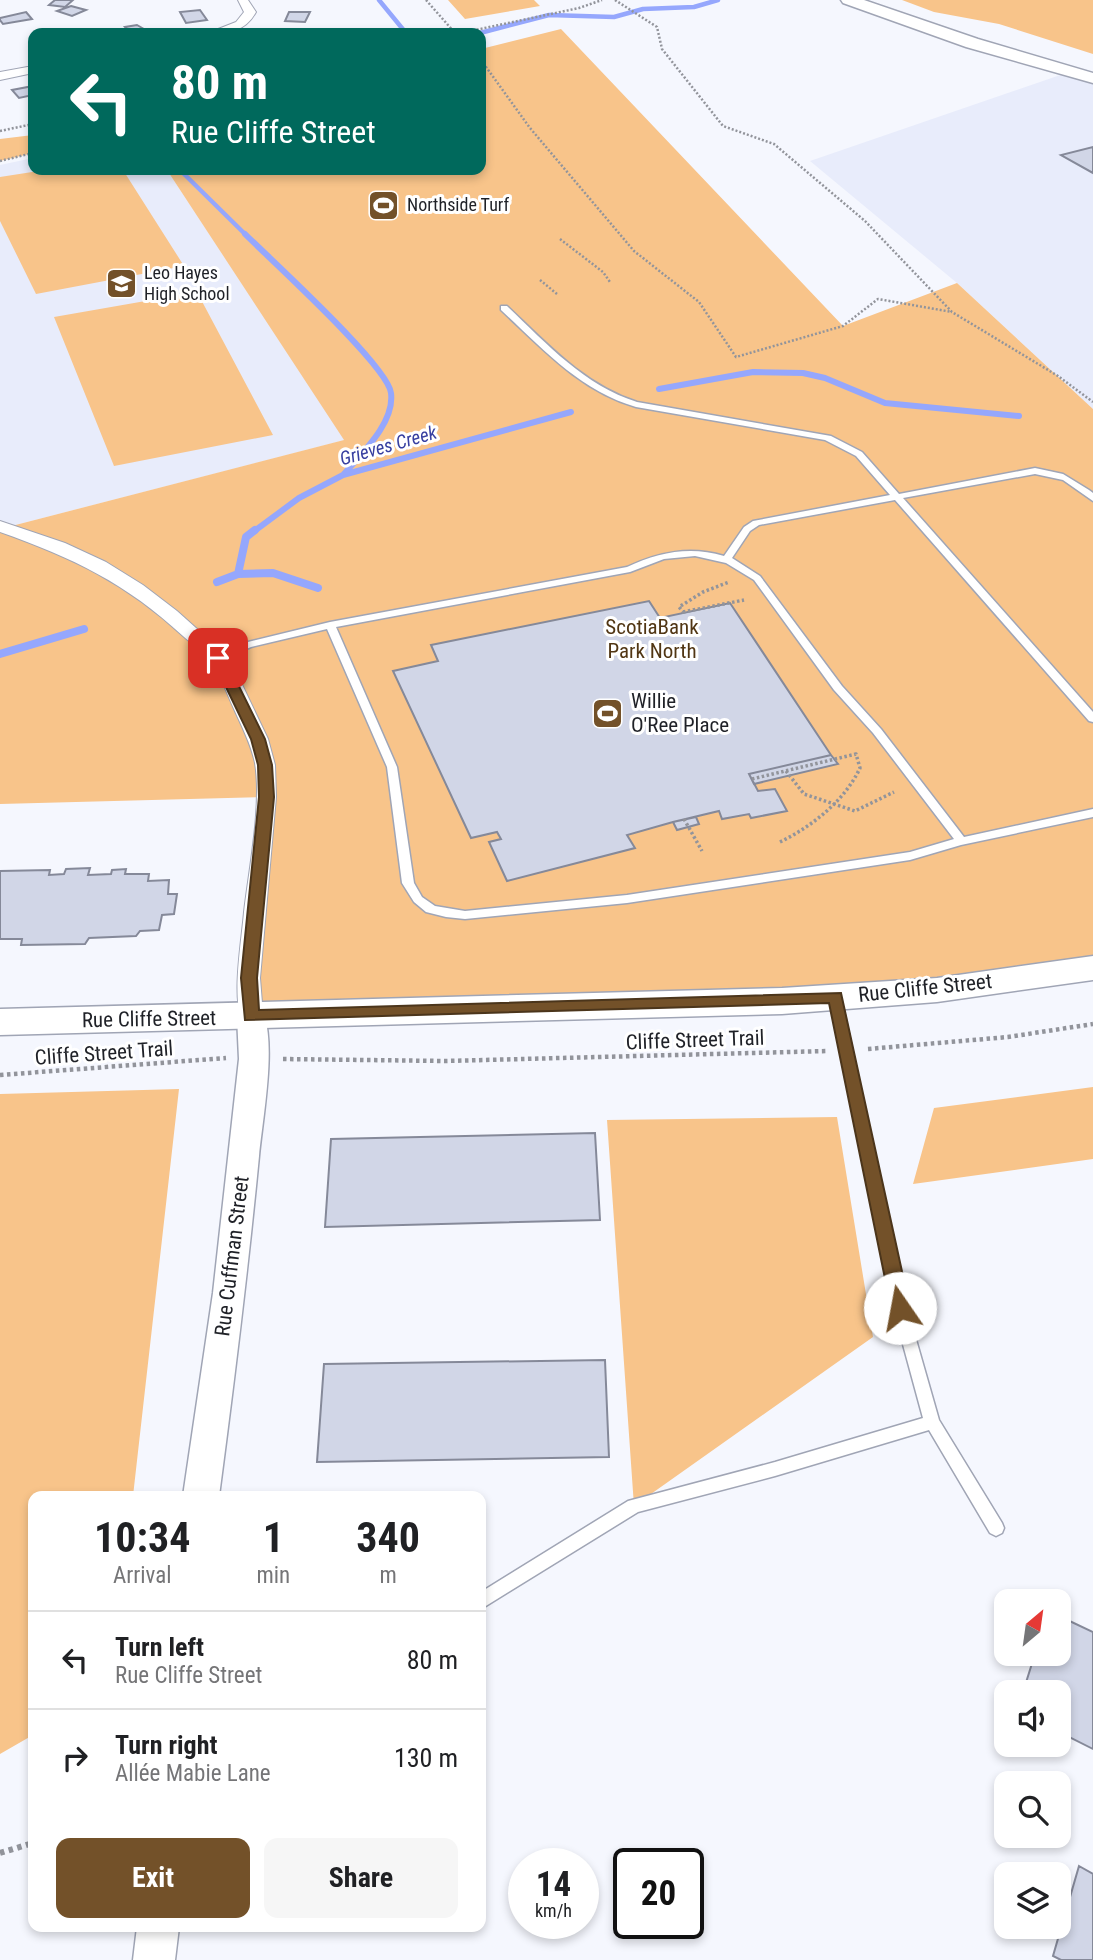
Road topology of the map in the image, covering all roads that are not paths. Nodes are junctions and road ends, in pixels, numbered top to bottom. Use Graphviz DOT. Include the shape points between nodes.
graph roads {
  1 [pos="243,0"];
  2 [pos="849,0"];
  3 [pos="230,28"];
  4 [pos="28,70"];
  5 [pos="0,76"];
  6 [pos="1093,78"];
  7 [pos="504,308"];
  8 [pos="898,495"];
  9 [pos="1093,498"];
  10 [pos="0,526"];
  11 [pos="726,560"];
  12 [pos="330,625"];
  13 [pos="218,658"];
  14 [pos="1093,719"];
  15 [pos="1093,813"];
  16 [pos="961,841"];
  17 [pos="1093,968"];
  18 [pos="835,997"];
  19 [pos="251,1016"];
  20 [pos="0,1022"];
  21 [pos="932,1422"];
  22 [pos="202,1491"];
  23 [pos="996,1528"];
  24 [pos="486,1598"];
  25 [pos="157,1932"];
  26 [pos="154,1960"];
  1 -- 3 [label="street" via="250,12 247,19"];
  2 -- 6 [label="main road" via="972,43"];
  4 -- 5 [label="street"];
  7 -- 8 [label="lane" via="589,384 611,397 828,438 868,461"];
  8 -- 9 [label="lane" via="1035,471 1055,472 1074,480"];
  8 -- 11 [label="lane" via="756,523 747,528"];
  8 -- 14 [label="lane"];
  10 -- 13 [label="street" via="100,566 171,615"];
  11 -- 12 [label="lane" via="691,552 670,554 630,569"];
  11 -- 16 [label="lane" via="757,578"];
  12 -- 13 [label="lane" via="248,645"];
  12 -- 16 [label="lane" via="392,767 408,883 424,907 443,914 627,899 910,856"];
  13 -- 19 [label="street" via="258,739 265,765 249,978"];
  15 -- 16 [label="lane"];
  17 -- 18 [label="main road, Rue Cliffe Street" via="937,990"];
  18 -- 19 [label="main road, Rue Cliffe Street"];
  18 -- 21 [label="lane" via="902,1315"];
  19 -- 20 [label="main road, Rue Cliffe Street"];
  19 -- 22 [label="street, Rue Cuffman Street" via="254,1059"];
  21 -- 23 [label="lane"];
  21 -- 24 [label="lane" via="634,1506"];
  25 -- 26 [label="street"];
}
